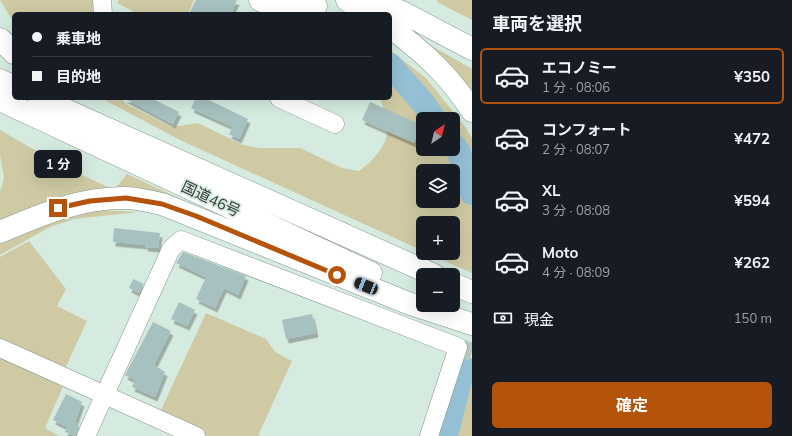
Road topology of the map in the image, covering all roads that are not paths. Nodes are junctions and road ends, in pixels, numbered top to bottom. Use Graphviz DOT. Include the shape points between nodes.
graph roads {
  1 [pos="102,0"];
  2 [pos="260,0"];
  3 [pos="347,0"];
  4 [pos="369,0"];
  5 [pos="408,0"];
  6 [pos="315,2"];
  7 [pos="103,12"];
  8 [pos="365,12"];
  9 [pos="392,29"];
  10 [pos="472,33"];
  11 [pos="0,39"];
  12 [pos="472,49"];
  13 [pos="12,51"];
  14 [pos="0,80"];
  15 [pos="12,85"];
  16 [pos="0,100"];
  17 [pos="43,100"];
  18 [pos="73,100"];
  19 [pos="283,100"];
  20 [pos="472,111"];
  21 [pos="335,124"];
  22 [pos="106,129"];
  23 [pos="0,232"];
  24 [pos="418,268"];
  25 [pos="460,287"];
  26 [pos="472,292"];
  27 [pos="416,294"];
  28 [pos="455,312"];
  29 [pos="472,320"];
  30 [pos="472,324"];
  31 [pos="0,348"];
  32 [pos="104,396"];
  33 [pos="86,436"];
  34 [pos="196,436"];
  35 [pos="430,436"];
  1 -- 7 [label="street"];
  2 -- 6 [label="highway" via="280,9"];
  3 -- 8 [label="highway"];
  4 -- 12 [label="highway" via="402,12"];
  5 -- 10 [label="highway"];
  9 -- 20 [label="highway" via="436,65"];
  11 -- 13 [label="highway"];
  14 -- 15 [label="highway"];
  16 -- 27 [label="highway, 国道46号"];
  17 -- 22 [label="highway, 国道46号"];
  18 -- 22 [label="highway"];
  19 -- 21 [label="street"];
  22 -- 24 [label="highway, 国道46号"];
  23 -- 30 [label="highway" via="58,208 90,201 126,198 162,204 408,303"];
  25 -- 26 [label="highway"];
  28 -- 29 [label="highway"];
  31 -- 32 [label="street"];
  32 -- 33 [label="street"];
  32 -- 34 [label="street"];
  32 -- 35 [label="street" via="171,249 181,240 458,347"];
}
